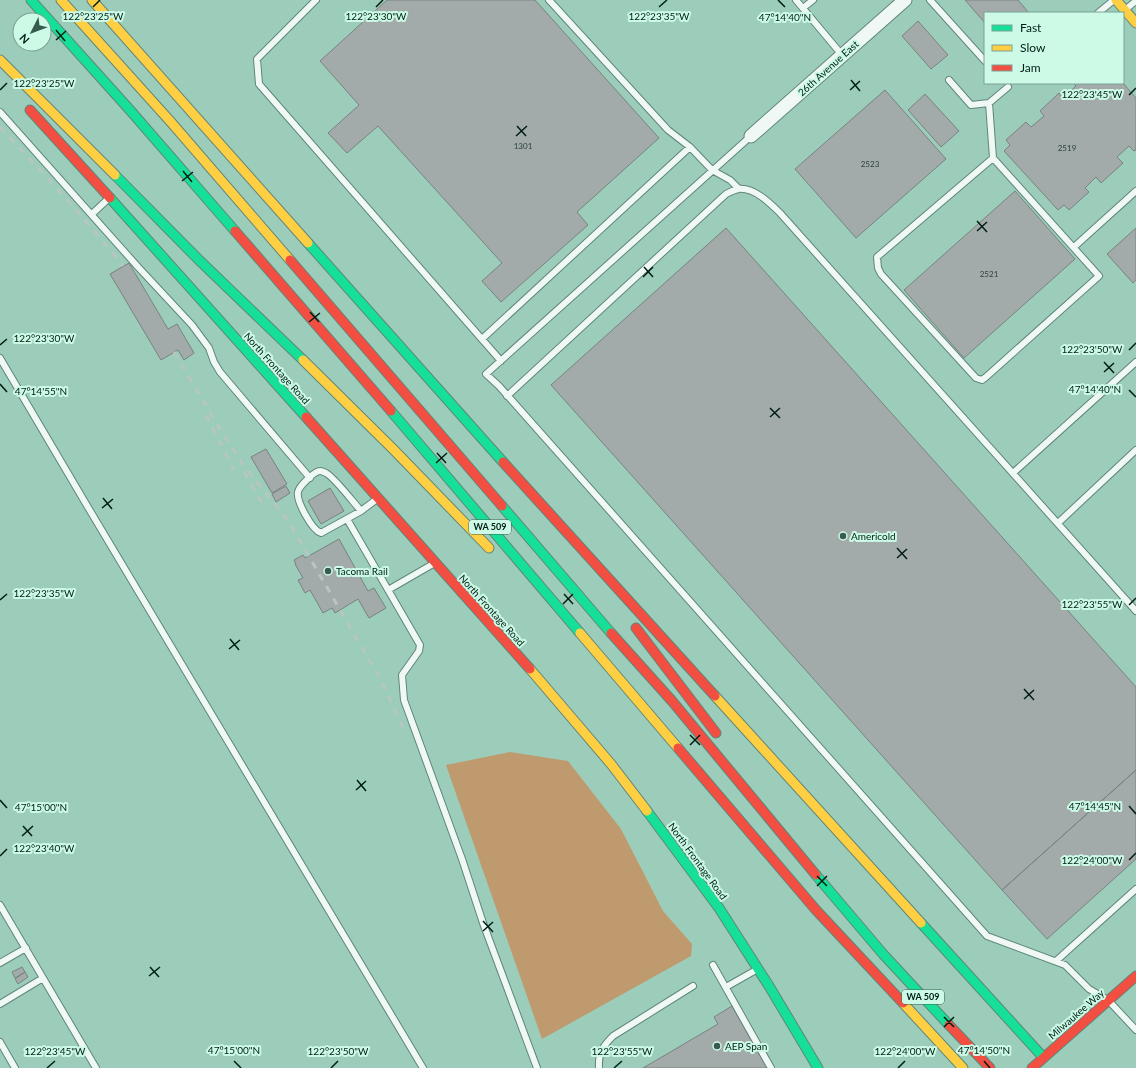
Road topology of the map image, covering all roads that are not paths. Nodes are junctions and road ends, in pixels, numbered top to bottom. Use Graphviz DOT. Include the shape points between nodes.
graph roads {
  1 [pos="31,0"];
  2 [pos="61,0"];
  3 [pos="92,0"];
  4 [pos="316,0"];
  5 [pos="549,0"];
  6 [pos="796,0"];
  7 [pos="813,0"];
  8 [pos="905,0"];
  9 [pos="930,0"];
  10 [pos="1115,0"];
  11 [pos="1136,1"];
  12 [pos="803,8"];
  13 [pos="1125,10"];
  14 [pos="1099,12"];
  15 [pos="1136,23"];
  16 [pos="842,55"];
  17 [pos="0,60"];
  18 [pos="984,60"];
  19 [pos="949,80"];
  20 [pos="1008,84"];
  21 [pos="989,103"];
  22 [pos="26,105"];
  23 [pos="0,112"];
  24 [pos="751,136"];
  25 [pos="690,147"];
  26 [pos="994,158"];
  27 [pos="712,170"];
  28 [pos="738,189"];
  29 [pos="1136,191"];
  30 [pos="110,198"];
  31 [pos="92,214"];
  32 [pos="1074,247"];
  33 [pos="482,339"];
  34 [pos="0,358"];
  35 [pos="501,361"];
  36 [pos="1136,362"];
  37 [pos="507,396"];
  38 [pos="469,425"];
  39 [pos="1136,450"];
  40 [pos="1013,473"];
  41 [pos="310,478"];
  42 [pos="378,498"];
  43 [pos="361,511"];
  44 [pos="347,519"];
  45 [pos="1058,523"];
  46 [pos="497,556"];
  47 [pos="435,563"];
  48 [pos="600,583"];
  49 [pos="388,590"];
  50 [pos="1136,611"];
  51 [pos="551,614"];
  52 [pos="630,620"];
  53 [pos="721,740"];
  54 [pos="693,765"];
  55 [pos="773,809"];
  56 [pos="1136,889"];
  57 [pos="0,905"];
  58 [pos="26,948"];
  59 [pos="883,954"];
  60 [pos="1056,961"];
  61 [pos="0,963"];
  62 [pos="713,965"];
  63 [pos="758,968"];
  64 [pos="1136,976"];
  65 [pos="43,978"];
  66 [pos="693,986"];
  67 [pos="726,987"];
  68 [pos="1108,1000"];
  69 [pos="0,1004"];
  70 [pos="1136,1030"];
  71 [pos="0,1042"];
  72 [pos="1043,1058"];
  73 [pos="15,1068"];
  74 [pos="96,1068"];
  75 [pos="423,1068"];
  76 [pos="537,1068"];
  77 [pos="599,1068"];
  78 [pos="771,1068"];
  79 [pos="818,1068"];
  80 [pos="963,1068"];
  81 [pos="990,1068"];
  82 [pos="1032,1068"];
  1 -- 54 [label="main road, WA 509" via="410,433"];
  2 -- 59 [label="main road, WA 509" via="170,121 672,702"];
  3 -- 38 [label="main road"];
  4 -- 33 [label="lane" via="258,58 259,84"];
  5 -- 25 [label="lane" via="668,130"];
  6 -- 12 [label="lane"];
  7 -- 12 [label="lane"];
  8 -- 16 [label="street, 26th Avenue East"];
  9 -- 18 [label="lane"];
  10 -- 13 [label="main road"];
  10 -- 14 [label="lane"];
  11 -- 13 [label="lane"];
  12 -- 16 [label="lane"];
  13 -- 15 [label="main road"];
  16 -- 24 [label="street, 26th Avenue East"];
  17 -- 46 [label="main road" via="453,509"];
  19 -- 21 [label="lane" via="971,105"];
  20 -- 21 [label="lane"];
  21 -- 26 [label="lane"];
  22 -- 30 [label="main road, North Frontage Road"];
  23 -- 31 [label="lane"];
  24 -- 27 [label="lane"];
  25 -- 27 [label="lane"];
  25 -- 33 [label="lane"];
  26 -- 32 [label="lane"];
  26 -- 32 [label="lane" via="877,257 878,268 882,274 976,378 982,380 986,377 1099,276"];
  27 -- 28 [label="lane" via="730,180"];
  27 -- 35 [label="lane"];
  28 -- 37 [label="lane" via="726,194"];
  28 -- 40 [label="lane" via="763,196"];
  29 -- 32 [label="lane"];
  30 -- 31 [label="lane"];
  30 -- 42 [label="main road, North Frontage Road"];
  31 -- 41 [label="lane" via="192,325 209,348 220,372"];
  33 -- 35 [label="lane"];
  34 -- 75 [label="lane"];
  35 -- 37 [label="lane" via="486,374"];
  36 -- 40 [label="lane"];
  37 -- 60 [label="lane" via="987,936"];
  38 -- 48 [label="main road"];
  38 -- 72 [label="main road"];
  39 -- 45 [label="lane"];
  40 -- 45 [label="lane"];
  41 -- 43 [label="lane" via="319,471 327,474"];
  41 -- 44 [label="lane" via="298,494 302,508 315,530 324,532"];
  42 -- 43 [label="lane"];
  42 -- 47 [label="main road, North Frontage Road"];
  43 -- 44 [label="lane"];
  44 -- 49 [label="lane"];
  45 -- 50 [label="lane"];
  47 -- 49 [label="lane"];
  47 -- 63 [label="main road, North Frontage Road" via="611,764 719,908"];
  49 -- 76 [label="lane" via="420,645 419,651 402,675 404,700"];
  51 -- 54 [label="main road"];
  52 -- 53 [label="main road"];
  54 -- 80 [label="main road, WA 509" via="816,910"];
  55 -- 59 [label="main road"];
  56 -- 60 [label="lane"];
  57 -- 58 [label="lane"];
  58 -- 61 [label="lane"];
  58 -- 65 [label="lane"];
  59 -- 81 [label="main road, WA 509"];
  60 -- 68 [label="lane" via="1065,965 1089,989"];
  62 -- 67 [label="lane"];
  63 -- 67 [label="lane"];
  63 -- 79 [label="main road, North Frontage Road"];
  64 -- 68 [label="main road, Milwaukee Way"];
  65 -- 69 [label="lane"];
  65 -- 74 [label="lane"];
  66 -- 77 [label="lane" via="613,1036 603,1046 598,1060"];
  67 -- 78 [label="lane"];
  68 -- 70 [label="lane"];
  68 -- 72 [label="main road, Milwaukee Way"];
  71 -- 73 [label="lane"];
  72 -- 82 [label="main road, Milwaukee Way"];
}
